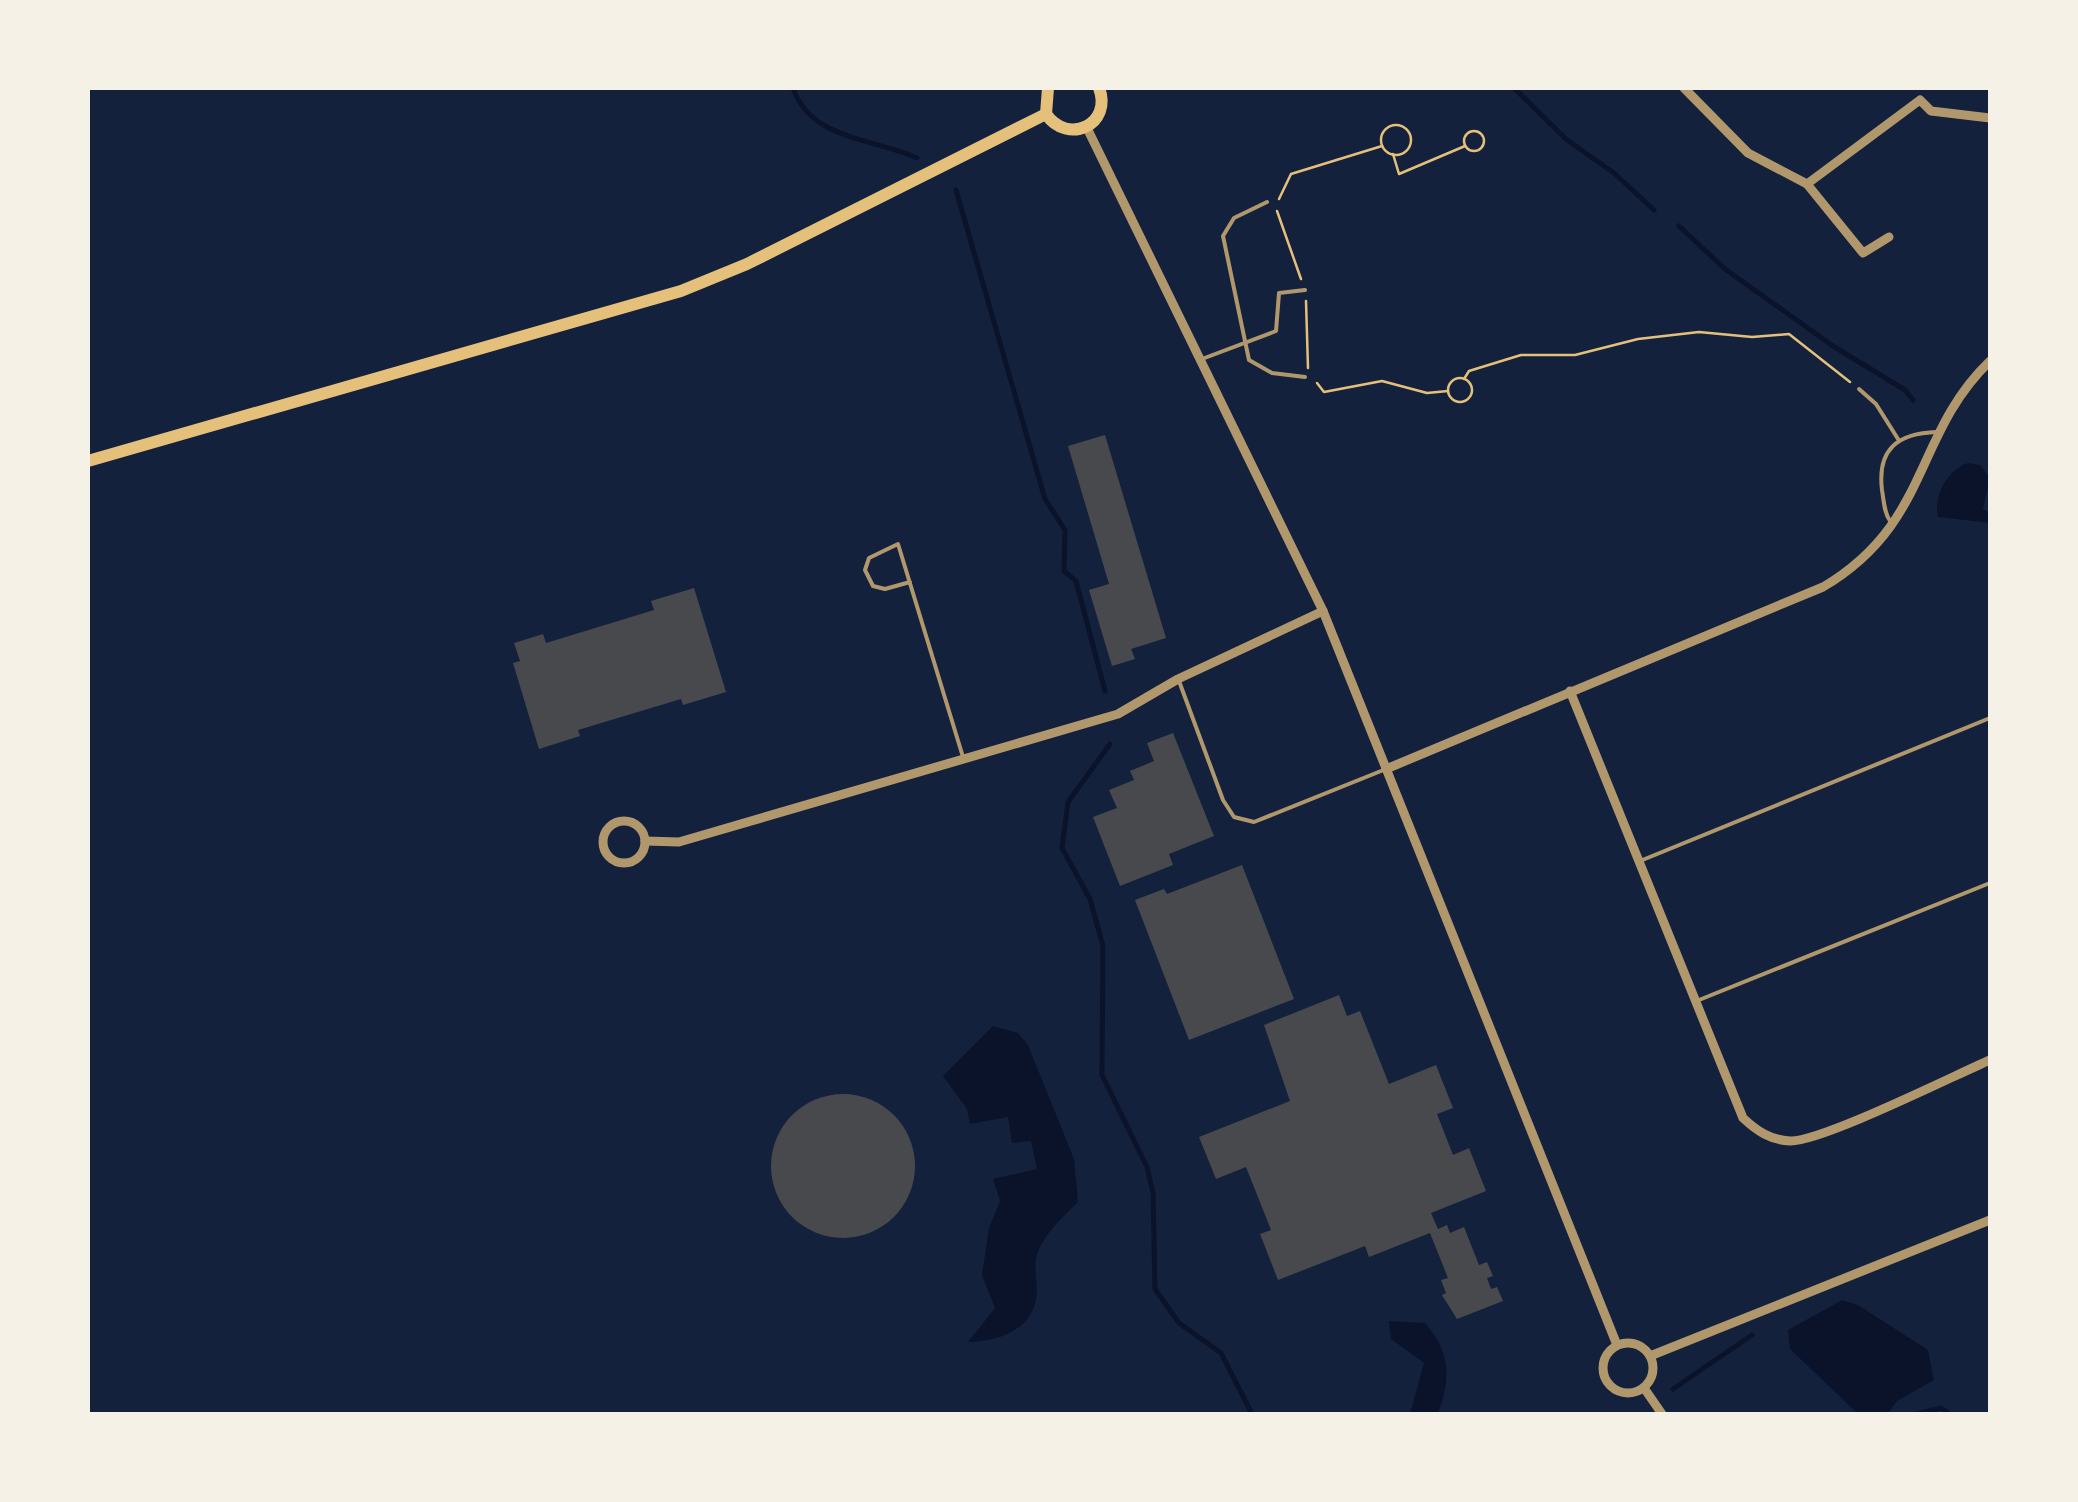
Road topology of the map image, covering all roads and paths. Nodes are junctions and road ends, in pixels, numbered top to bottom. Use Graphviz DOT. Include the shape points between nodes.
graph roads {
  1 [pos="1048,88"];
  2 [pos="1100,88"];
  3 [pos="1684,88"];
  4 [pos="1921,88"];
  5 [pos="1920,100"];
  6 [pos="1046,114"];
  7 [pos="1990,118"];
  8 [pos="1088,128"];
  9 [pos="1382,146"];
  10 [pos="1465,146"];
  11 [pos="1392,154"];
  12 [pos="1807,184"];
  13 [pos="1268,202"];
  14 [pos="1888,237"];
  15 [pos="1306,290"];
  16 [pos="1243,343"];
  17 [pos="1202,359"];
  18 [pos="1990,361"];
  19 [pos="1305,377"];
  20 [pos="1464,379"];
  21 [pos="1859,389"];
  22 [pos="1448,390"];
  23 [pos="1942,432"];
  24 [pos="1898,439"];
  25 [pos="88,462"];
  26 [pos="1894,526"];
  27 [pos="910,582"];
  28 [pos="1324,610"];
  29 [pos="1178,680"];
  30 [pos="1570,691"];
  31 [pos="1990,718"];
  32 [pos="964,759"];
  33 [pos="1386,769"];
  34 [pos="645,841"];
  35 [pos="1640,861"];
  36 [pos="1990,883"];
  37 [pos="1694,1002"];
  38 [pos="1990,1060"];
  39 [pos="1990,1220"];
  40 [pos="1618,1345"];
  41 [pos="1650,1356"];
  42 [pos="1644,1388"];
  43 [pos="1662,1414"];
  1 -- 6 [label="main road"];
  2 -- 8 [label="main road" via="1101,111"];
  3 -- 12 [label="street" via="1748,153"];
  4 -- 5 [label="street"];
  5 -- 7 [label="street" via="1931,111"];
  5 -- 12 [label="street"];
  6 -- 8 [label="main road" via="1064,130"];
  6 -- 25 [label="main road" via="681,292"];
  8 -- 17 [label="street"];
  9 -- 11 [label="path"];
  9 -- 11 [label="path" via="1388,127 1407,130 1409,148"];
  9 -- 15 [label="path" via="1291,174 1275,206"];
  10 -- 10 [label="path" via="1472,132 1484,138 1478,151"];
  10 -- 11 [label="path" via="1399,174"];
  12 -- 14 [label="street" via="1863,253"];
  13 -- 16 [label="lane" via="1234,218 1223,236"];
  15 -- 16 [label="lane" via="1279,293 1276,331"];
  15 -- 22 [label="path" via="1308,372 1324,392 1382,381"];
  16 -- 17 [label="lane"];
  16 -- 19 [label="lane" via="1255,366"];
  17 -- 28 [label="street"];
  18 -- 23 [label="street" via="1963,392"];
  20 -- 21 [label="path" via="1469,371 1521,355 1575,355 1699,332 1780,332 1797,338"];
  20 -- 22 [label="path" via="1453,380"];
  20 -- 22 [label="path" via="1472,391 1466,401 1454,400"];
  21 -- 24 [label="lane"];
  23 -- 24 [label="lane"];
  23 -- 26 [label="street"];
  24 -- 26 [label="lane" via="1885,451 1880,471 1886,515"];
  26 -- 30 [label="street" via="1856,567 1823,586"];
  27 -- 27 [label="lane" via="898,544 873,553 866,563 866,576 879,588"];
  27 -- 32 [label="lane"];
  28 -- 29 [label="street"];
  28 -- 33 [label="street"];
  29 -- 32 [label="street" via="1118,714"];
  29 -- 33 [label="lane" via="1234,818 1254,822"];
  30 -- 33 [label="street"];
  30 -- 35 [label="street"];
  31 -- 35 [label="lane"];
  32 -- 34 [label="street" via="679,842"];
  33 -- 40 [label="street"];
  34 -- 34 [label="street" via="636,824 623,820 606,830 603,842 608,855 625,863 637,858"];
  35 -- 37 [label="street"];
  36 -- 37 [label="lane"];
  37 -- 38 [label="street" via="1743,1118 1787,1141 1804,1140"];
  39 -- 41 [label="street"];
  40 -- 41 [label="street" via="1632,1343"];
  40 -- 42 [label="street" via="1605,1356 1606,1381 1627,1394"];
  41 -- 42 [label="street" via="1654,1370"];
  42 -- 43 [label="street"];
}
